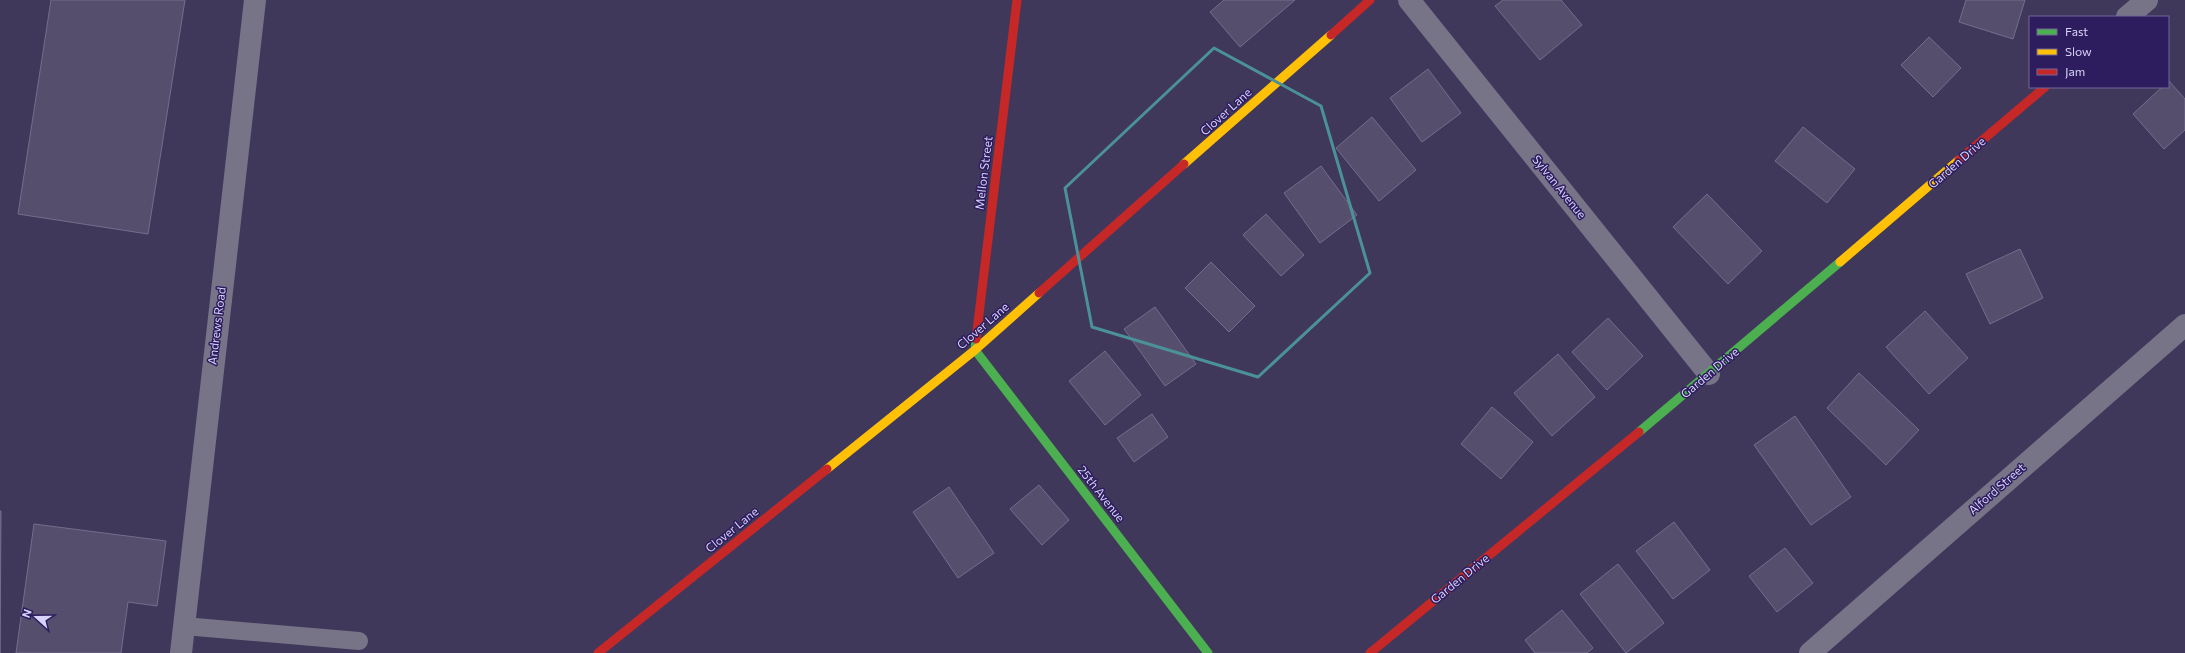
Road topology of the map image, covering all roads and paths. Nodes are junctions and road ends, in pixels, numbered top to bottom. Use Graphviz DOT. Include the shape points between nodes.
graph roads {
  1 [pos="255,0"];
  2 [pos="1017,0"];
  3 [pos="1370,0"];
  4 [pos="1409,0"];
  5 [pos="2147,0"];
  6 [pos="2128,16"];
  7 [pos="2044,88"];
  8 [pos="2185,325"];
  9 [pos="975,350"];
  10 [pos="1709,374"];
  11 [pos="184,626"];
  12 [pos="359,640"];
  13 [pos="181,653"];
  14 [pos="598,653"];
  15 [pos="1208,653"];
  16 [pos="1370,653"];
  17 [pos="1810,653"];
  1 -- 11 [label="street, Andrews Road"];
  2 -- 9 [label="street, Mellon Street"];
  3 -- 9 [label="street, Clover Lane"];
  4 -- 10 [label="street, Sylvan Avenue"];
  5 -- 6 [label="street"];
  7 -- 10 [label="street, Garden Drive"];
  8 -- 17 [label="street, Alford Street"];
  9 -- 14 [label="street, Clover Lane"];
  9 -- 15 [label="street, 25th Avenue"];
  10 -- 16 [label="street, Garden Drive"];
  11 -- 12 [label="lane"];
  11 -- 13 [label="street, Andrews Road"];
}
